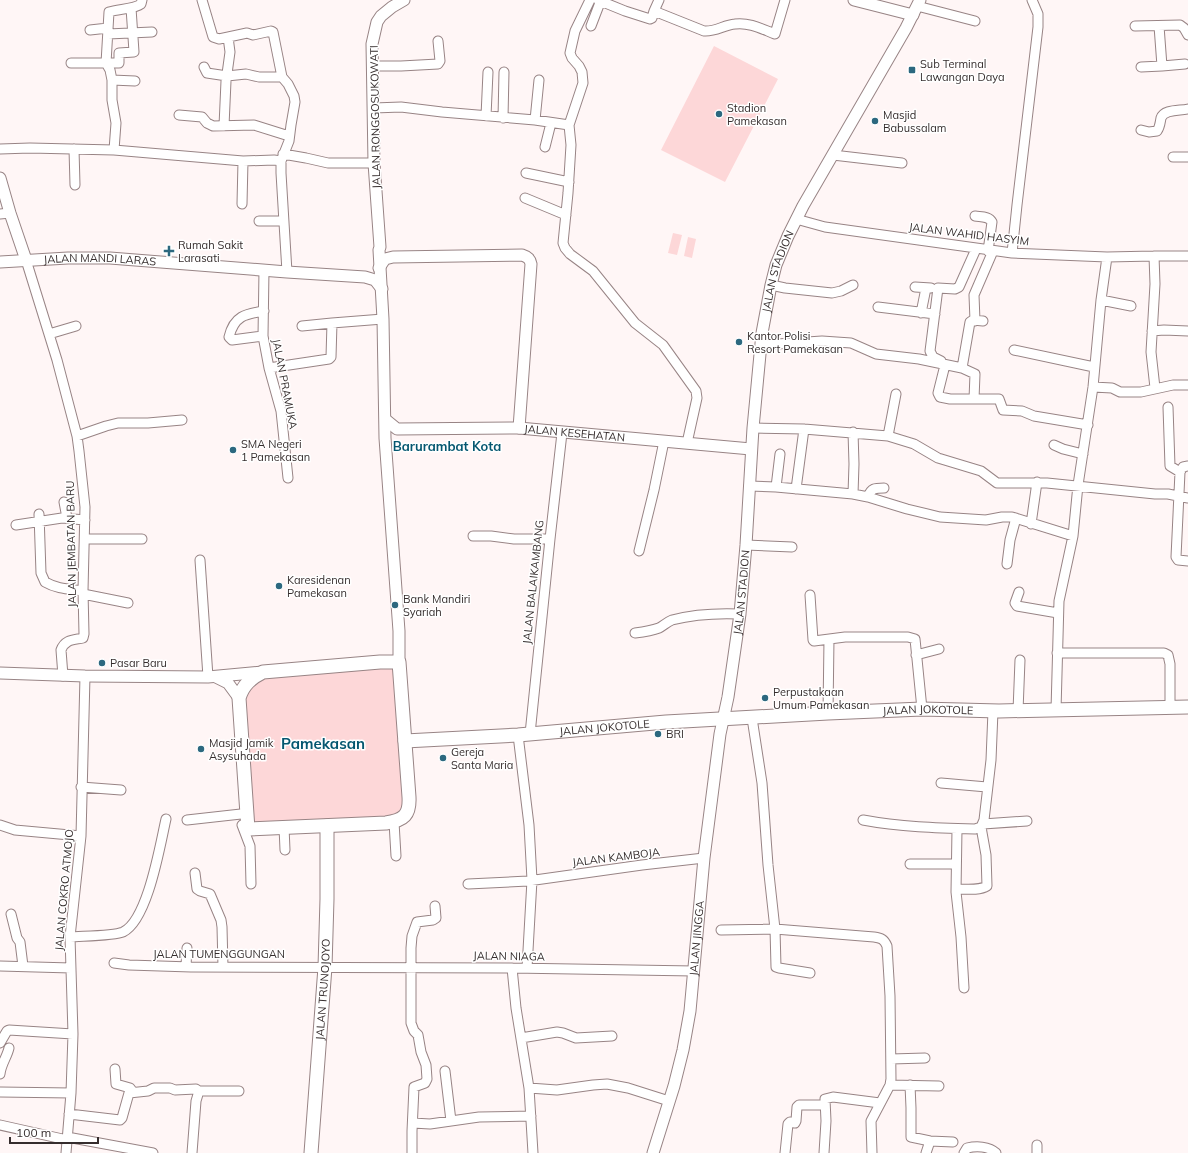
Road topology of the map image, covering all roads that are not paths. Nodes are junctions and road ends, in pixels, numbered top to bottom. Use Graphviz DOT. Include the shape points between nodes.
graph roads {
  1 [pos="142,0"];
  2 [pos="202,0"];
  3 [pos="404,0"];
  4 [pos="590,0"];
  5 [pos="600,0"];
  6 [pos="659,0"];
  7 [pos="785,0"];
  8 [pos="854,0"];
  9 [pos="1032,0"];
  10 [pos="917,7"];
  11 [pos="131,8"];
  12 [pos="654,11"];
  13 [pos="975,21"];
  14 [pos="591,26"];
  15 [pos="1135,26"];
  16 [pos="1159,26"];
  17 [pos="90,30"];
  18 [pos="108,31"];
  19 [pos="152,32"];
  20 [pos="132,33"];
  21 [pos="1188,34"];
  22 [pos="228,37"];
  23 [pos="438,41"];
  24 [pos="71,63"];
  25 [pos="106,63"];
  26 [pos="1185,64"];
  27 [pos="372,66"];
  28 [pos="1162,66"];
  29 [pos="204,67"];
  30 [pos="1141,67"];
  31 [pos="488,72"];
  32 [pos="504,72"];
  33 [pos="227,76"];
  34 [pos="282,77"];
  35 [pos="112,80"];
  36 [pos="539,80"];
  37 [pos="135,81"];
  38 [pos="374,108"];
  39 [pos="1188,109"];
  40 [pos="179,115"];
  41 [pos="486,116"];
  42 [pos="502,118"];
  43 [pos="535,120"];
  44 [pos="551,123"];
  45 [pos="569,125"];
  46 [pos="224,126"];
  47 [pos="1141,130"];
  48 [pos="289,136"];
  49 [pos="545,147"];
  50 [pos="0,149"];
  51 [pos="74,149"];
  52 [pos="114,150"];
  53 [pos="832,154"];
  54 [pos="1188,156"];
  55 [pos="1173,157"];
  56 [pos="282,158"];
  57 [pos="243,161"];
  58 [pos="374,163"];
  59 [pos="902,163"];
  60 [pos="526,173"];
  61 [pos="0,178"];
  62 [pos="569,182"];
  63 [pos="75,185"];
  64 [pos="525,198"];
  65 [pos="242,204"];
  66 [pos="5,213"];
  67 [pos="566,215"];
  68 [pos="975,216"];
  69 [pos="796,219"];
  70 [pos="259,221"];
  71 [pos="284,221"];
  72 [pos="380,247"];
  73 [pos="976,249"];
  74 [pos="990,251"];
  75 [pos="1012,253"];
  76 [pos="1154,256"];
  77 [pos="1188,256"];
  78 [pos="393,257"];
  79 [pos="1107,257"];
  80 [pos="26,260"];
  81 [pos="0,262"];
  82 [pos="380,265"];
  83 [pos="264,270"];
  84 [pos="287,272"];
  85 [pos="364,277"];
  86 [pos="770,285"];
  87 [pos="853,285"];
  88 [pos="915,287"];
  89 [pos="926,288"];
  90 [pos="938,288"];
  91 [pos="382,289"];
  92 [pos="1101,300"];
  93 [pos="1131,306"];
  94 [pos="878,307"];
  95 [pos="264,312"];
  96 [pos="921,313"];
  97 [pos="935,314"];
  98 [pos="383,319"];
  99 [pos="332,323"];
  100 [pos="76,326"];
  101 [pos="302,326"];
  102 [pos="1152,331"];
  103 [pos="1188,331"];
  104 [pos="49,334"];
  105 [pos="263,336"];
  106 [pos="761,345"];
  107 [pos="1014,350"];
  108 [pos="945,365"];
  109 [pos="960,366"];
  110 [pos="1094,367"];
  111 [pos="269,368"];
  112 [pos="1188,385"];
  113 [pos="1093,387"];
  114 [pos="1156,388"];
  115 [pos="896,394"];
  116 [pos="974,399"];
  117 [pos="1168,407"];
  118 [pos="178,420"];
  119 [pos="386,420"];
  120 [pos="1088,425"];
  121 [pos="397,428"];
  122 [pos="519,428"];
  123 [pos="753,428"];
  124 [pos="804,428"];
  125 [pos="853,432"];
  126 [pos="562,433"];
  127 [pos="77,436"];
  128 [pos="888,436"];
  129 [pos="385,438"];
  130 [pos="664,441"];
  131 [pos="692,444"];
  132 [pos="1054,445"];
  133 [pos="751,449"];
  134 [pos="780,454"];
  135 [pos="1083,454"];
  136 [pos="1188,466"];
  137 [pos="1180,472"];
  138 [pos="288,478"];
  139 [pos="1037,482"];
  140 [pos="1078,485"];
  141 [pos="749,486"];
  142 [pos="776,487"];
  143 [pos="884,488"];
  144 [pos="796,489"];
  145 [pos="853,494"];
  146 [pos="868,497"];
  147 [pos="1184,497"];
  148 [pos="64,502"];
  149 [pos="39,518"];
  150 [pos="67,518"];
  151 [pos="1016,518"];
  152 [pos="85,520"];
  153 [pos="1031,524"];
  154 [pos="16,525"];
  155 [pos="472,536"];
  156 [pos="1073,536"];
  157 [pos="85,539"];
  158 [pos="142,539"];
  159 [pos="550,539"];
  160 [pos="746,545"];
  161 [pos="792,548"];
  162 [pos="639,551"];
  163 [pos="200,560"];
  164 [pos="1188,561"];
  165 [pos="1006,564"];
  166 [pos="83,592"];
  167 [pos="1019,592"];
  168 [pos="810,595"];
  169 [pos="128,602"];
  170 [pos="1058,612"];
  171 [pos="740,614"];
  172 [pos="635,633"];
  173 [pos="829,639"];
  174 [pos="939,649"];
  175 [pos="1057,653"];
  176 [pos="916,654"];
  177 [pos="1020,660"];
  178 [pos="399,662"];
  179 [pos="0,672"];
  180 [pos="263,672"];
  181 [pos="63,676"];
  182 [pos="85,676"];
  183 [pos="212,677"];
  184 [pos="239,698"];
  185 [pos="1188,707"];
  186 [pos="1170,708"];
  187 [pos="922,709"];
  188 [pos="1056,710"];
  189 [pos="986,711"];
  190 [pos="1018,711"];
  191 [pos="828,713"];
  192 [pos="736,719"];
  193 [pos="524,734"];
  194 [pos="405,741"];
  195 [pos="246,783"];
  196 [pos="941,783"];
  197 [pos="82,787"];
  198 [pos="985,787"];
  199 [pos="121,790"];
  200 [pos="241,814"];
  201 [pos="166,819"];
  202 [pos="187,820"];
  203 [pos="863,820"];
  204 [pos="1027,821"];
  205 [pos="394,822"];
  206 [pos="0,825"];
  207 [pos="327,826"];
  208 [pos="284,827"];
  209 [pos="979,827"];
  210 [pos="957,829"];
  211 [pos="246,831"];
  212 [pos="81,836"];
  213 [pos="285,850"];
  214 [pos="396,856"];
  215 [pos="704,858"];
  216 [pos="910,864"];
  217 [pos="956,864"];
  218 [pos="195,873"];
  219 [pos="532,880"];
  220 [pos="251,884"];
  221 [pos="468,884"];
  222 [pos="956,889"];
  223 [pos="435,906"];
  224 [pos="11,914"];
  225 [pos="775,929"];
  226 [pos="721,930"];
  227 [pos="70,937"];
  228 [pos="186,948"];
  229 [pos="114,963"];
  230 [pos="0,966"];
  231 [pos="23,966"];
  232 [pos="186,966"];
  233 [pos="223,966"];
  234 [pos="324,967"];
  235 [pos="71,968"];
  236 [pos="412,968"];
  237 [pos="512,968"];
  238 [pos="527,968"];
  239 [pos="694,971"];
  240 [pos="810,973"];
  241 [pos="964,988"];
  242 [pos="73,1034"];
  243 [pos="612,1036"];
  244 [pos="521,1038"];
  245 [pos="0,1043"];
  246 [pos="9,1048"];
  247 [pos="925,1058"];
  248 [pos="891,1059"];
  249 [pos="116,1069"];
  250 [pos="445,1071"];
  251 [pos="0,1074"];
  252 [pos="890,1084"];
  253 [pos="910,1085"];
  254 [pos="939,1086"];
  255 [pos="529,1088"];
  256 [pos="199,1091"];
  257 [pos="240,1091"];
  258 [pos="0,1092"];
  259 [pos="133,1092"];
  260 [pos="70,1093"];
  261 [pos="669,1101"];
  262 [pos="880,1103"];
  263 [pos="824,1105"];
  264 [pos="69,1114"];
  265 [pos="531,1116"];
  266 [pos="451,1121"];
  267 [pos="413,1123"];
  268 [pos="0,1125"];
  269 [pos="67,1138"];
  270 [pos="930,1141"];
  271 [pos="954,1142"];
  272 [pos="66,1153"];
  273 [pos="153,1153"];
  274 [pos="192,1153"];
  275 [pos="312,1153"];
  276 [pos="412,1153"];
  277 [pos="533,1153"];
  278 [pos="653,1153"];
  279 [pos="785,1153"];
  280 [pos="824,1153"];
  281 [pos="872,1153"];
  282 [pos="926,1153"];
  283 [pos="964,1153"];
  284 [pos="996,1153"];
  1 -- 11 [label="street" via="141,4"];
  2 -- 22 [label="street" via="213,37"];
  3 -- 27 [label="main road, JALAN RONGGOSUKOWATI" via="380,16 377,22 372,44"];
  4 -- 45 [label="street" via="572,44 571,56 582,72 583,83"];
  5 -- 12 [label="street" via="650,18"];
  5 -- 14 [label="street"];
  6 -- 12 [label="street"];
  7 -- 12 [label="street" via="774,34 754,26 735,24 709,32"];
  8 -- 10 [label="main road"];
  9 -- 75 [label="street" via="1038,14 1038,28"];
  10 -- 13 [label="street"];
  10 -- 53 [label="main road, JALAN STADION"];
  11 -- 18 [label="street" via="109,12"];
  11 -- 20 [label="street"];
  15 -- 16 [label="street"];
  16 -- 21 [label="street" via="1180,25"];
  16 -- 28 [label="street"];
  17 -- 18 [label="street"];
  18 -- 20 [label="street"];
  18 -- 25 [label="street"];
  19 -- 20 [label="street"];
  20 -- 25 [label="street" via="134,52 120,54 119,63"];
  22 -- 33 [label="street" via="230,52"];
  22 -- 34 [label="street" via="273,31"];
  23 -- 27 [label="street" via="438,64"];
  24 -- 25 [label="street"];
  25 -- 35 [label="street"];
  26 -- 28 [label="street"];
  27 -- 38 [label="main road, JALAN RONGGOSUKOWATI"];
  28 -- 30 [label="street"];
  29 -- 33 [label="street" via="207,72"];
  31 -- 41 [label="street"];
  32 -- 42 [label="street"];
  33 -- 34 [label="street" via="246,74"];
  33 -- 46 [label="street"];
  34 -- 48 [label="street" via="296,102"];
  35 -- 37 [label="street"];
  35 -- 52 [label="street" via="116,123"];
  36 -- 43 [label="street"];
  38 -- 41 [label="street" via="401,107"];
  38 -- 58 [label="main road, JALAN RONGGOSUKOWATI"];
  39 -- 47 [label="street" via="1164,114 1157,131"];
  40 -- 46 [label="street" via="202,117 209,125"];
  41 -- 42 [label="street"];
  42 -- 43 [label="street"];
  43 -- 44 [label="street"];
  44 -- 45 [label="street"];
  44 -- 49 [label="street"];
  45 -- 62 [label="street"];
  46 -- 48 [label="street" via="254,125"];
  48 -- 56 [label="street"];
  50 -- 51 [label="street"];
  51 -- 52 [label="street"];
  51 -- 63 [label="street"];
  52 -- 57 [label="street"];
  53 -- 59 [label="street"];
  53 -- 69 [label="main road, JALAN STADION"];
  54 -- 55 [label="street"];
  56 -- 57 [label="street"];
  56 -- 58 [label="street" via="306,158 328,163"];
  56 -- 71 [label="street"];
  57 -- 65 [label="street"];
  58 -- 72 [label="main road, JALAN RONGGOSUKOWATI"];
  60 -- 62 [label="street"];
  61 -- 66 [label="main road"];
  62 -- 67 [label="street"];
  64 -- 67 [label="street"];
  66 -- 80 [label="main road"];
  67 -- 131 [label="street" via="563,239 565,248 593,271 635,323 663,345 696,391"];
  68 -- 74 [label="street" via="987,217 992,222"];
  69 -- 73 [label="street, JALAN WAHID HASYIM" via="824,227"];
  69 -- 86 [label="main road, JALAN STADION"];
  70 -- 71 [label="street"];
  71 -- 84 [label="street"];
  72 -- 78 [label="main road" via="384,253"];
  72 -- 82 [label="main road, JALAN RONGGOSUKOWATI"];
  73 -- 74 [label="street, JALAN WAHID HASYIM"];
  73 -- 90 [label="street" via="959,287"];
  74 -- 75 [label="street, JALAN WAHID HASYIM"];
  74 -- 109 [label="street" via="974,295 979,321 970,322"];
  75 -- 79 [label="street, JALAN WAHID HASYIM"];
  76 -- 77 [label="street, JALAN WAHID HASYIM"];
  76 -- 79 [label="street, JALAN WAHID HASYIM"];
  76 -- 102 [label="street"];
  78 -- 82 [label="main road" via="385,259"];
  78 -- 122 [label="main road" via="522,255 530,260"];
  79 -- 92 [label="street"];
  80 -- 81 [label="main road, JALAN MANDI LARAS"];
  80 -- 83 [label="main road, JALAN MANDI LARAS" via="110,258"];
  80 -- 104 [label="street, JALAN JEMBATAN BARU"];
  82 -- 85 [label="main road" via="374,273"];
  82 -- 91 [label="main road, JALAN RONGGOSUKOWATI"];
  83 -- 84 [label="main road, JALAN MANDI LARAS"];
  83 -- 95 [label="street, JALAN PRAMUKA"];
  84 -- 85 [label="main road, JALAN MANDI LARAS"];
  85 -- 91 [label="main road" via="375,280"];
  86 -- 87 [label="street" via="832,293"];
  86 -- 106 [label="main road, JALAN STADION"];
  88 -- 89 [label="street"];
  89 -- 90 [label="street"];
  89 -- 96 [label="street"];
  90 -- 97 [label="street"];
  91 -- 98 [label="main road, JALAN RONGGOSUKOWATI"];
  92 -- 93 [label="street"];
  92 -- 110 [label="street"];
  94 -- 96 [label="street"];
  95 -- 105 [label="street, JALAN PRAMUKA"];
  95 -- 105 [label="street" via="244,315 230,331 229,337 232,340"];
  96 -- 97 [label="street"];
  97 -- 109 [label="street" via="931,354 933,357"];
  98 -- 99 [label="street"];
  98 -- 119 [label="main road, JALAN RONGGOSUKOWATI"];
  99 -- 101 [label="street"];
  99 -- 111 [label="street" via="329,360"];
  100 -- 104 [label="street"];
  102 -- 103 [label="street"];
  102 -- 114 [label="street" via="1151,352"];
  104 -- 127 [label="street, JALAN JEMBATAN BARU"];
  105 -- 111 [label="street, JALAN PRAMUKA"];
  106 -- 108 [label="street" via="847,342 876,354"];
  106 -- 123 [label="main road, JALAN STADION"];
  107 -- 110 [label="street"];
  108 -- 109 [label="street"];
  108 -- 116 [label="street" via="938,392 940,397"];
  109 -- 116 [label="street" via="975,374"];
  110 -- 113 [label="street"];
  111 -- 138 [label="street, JALAN PRAMUKA" via="281,411"];
  112 -- 114 [label="street"];
  113 -- 114 [label="street" via="1112,388 1120,392 1141,392"];
  113 -- 120 [label="street"];
  115 -- 128 [label="street"];
  116 -- 120 [label="street" via="999,399 1003,410 1022,411 1034,416"];
  117 -- 137 [label="street" via="1170,466"];
  118 -- 127 [label="street" via="118,423"];
  119 -- 121 [label="main road"];
  119 -- 129 [label="main road, JALAN RONGGOSUKOWATI"];
  120 -- 135 [label="street"];
  121 -- 122 [label="main road, JALAN KESEHATAN"];
  121 -- 129 [label="main road"];
  122 -- 126 [label="main road, JALAN KESEHATAN"];
  123 -- 124 [label="street"];
  123 -- 133 [label="main road, JALAN STADION"];
  124 -- 125 [label="street"];
  124 -- 144 [label="street"];
  125 -- 128 [label="street"];
  125 -- 145 [label="street"];
  126 -- 130 [label="main road, JALAN KESEHATAN"];
  126 -- 159 [label="street, JALAN BALAIKAMBANG"];
  127 -- 152 [label="street, JALAN JEMBATAN BARU"];
  128 -- 139 [label="street" via="914,444 938,458 981,472 997,483"];
  129 -- 178 [label="main road, JALAN RONGGOSUKOWATI"];
  130 -- 131 [label="main road, JALAN KESEHATAN"];
  130 -- 162 [label="street"];
  131 -- 133 [label="main road, JALAN KESEHATAN"];
  132 -- 135 [label="street"];
  133 -- 141 [label="main road, JALAN STADION"];
  134 -- 142 [label="street"];
  135 -- 140 [label="street"];
  136 -- 137 [label="street" via="1183,467"];
  137 -- 147 [label="street"];
  139 -- 140 [label="street"];
  139 -- 153 [label="street"];
  140 -- 147 [label="street"];
  140 -- 156 [label="street"];
  141 -- 142 [label="street"];
  141 -- 160 [label="main road, JALAN STADION"];
  142 -- 144 [label="street"];
  143 -- 146 [label="street" via="871,489"];
  144 -- 145 [label="street"];
  145 -- 146 [label="street"];
  146 -- 151 [label="street" via="940,517 986,520"];
  147 -- 164 [label="street" via="1176,557 1178,560"];
  148 -- 150 [label="street"];
  149 -- 150 [label="street"];
  149 -- 154 [label="street"];
  149 -- 166 [label="street" via="41,573 45,582"];
  150 -- 152 [label="street"];
  151 -- 153 [label="street"];
  151 -- 165 [label="street"];
  152 -- 157 [label="street, JALAN JEMBATAN BARU"];
  153 -- 156 [label="street"];
  155 -- 159 [label="street"];
  156 -- 170 [label="street"];
  157 -- 158 [label="street"];
  157 -- 166 [label="street, JALAN JEMBATAN BARU"];
  159 -- 193 [label="street, JALAN BALAIKAMBANG"];
  160 -- 161 [label="street"];
  160 -- 171 [label="main road, JALAN STADION"];
  163 -- 183 [label="street"];
  166 -- 169 [label="street"];
  166 -- 181 [label="street, JALAN JEMBATAN BARU" via="84,637 69,641 63,646"];
  167 -- 170 [label="street" via="1017,606"];
  168 -- 173 [label="street" via="813,640 816,642"];
  170 -- 175 [label="street"];
  171 -- 172 [label="street" via="689,616 670,621 648,632"];
  171 -- 192 [label="main road, JALAN STADION" via="728,697"];
  173 -- 176 [label="street" via="862,636 913,638"];
  173 -- 191 [label="street"];
  174 -- 176 [label="street"];
  175 -- 186 [label="street" via="1164,653 1168,655 1170,664"];
  175 -- 188 [label="street"];
  176 -- 187 [label="street"];
  177 -- 190 [label="street"];
  178 -- 180 [label="highway"];
  178 -- 194 [label="highway"];
  179 -- 181 [label="main road"];
  180 -- 183 [label="main road"];
  180 -- 184 [label="highway" via="253,677"];
  181 -- 182 [label="main road"];
  182 -- 183 [label="main road"];
  182 -- 197 [label="street, JALAN COKRO ATMOJO"];
  183 -- 184 [label="main road" via="228,683"];
  184 -- 195 [label="highway"];
  185 -- 186 [label="highway, JALAN JOKOTOLE"];
  186 -- 188 [label="highway, JALAN JOKOTOLE"];
  187 -- 189 [label="highway, JALAN JOKOTOLE"];
  187 -- 191 [label="highway, JALAN JOKOTOLE"];
  188 -- 190 [label="highway, JALAN JOKOTOLE"];
  189 -- 190 [label="highway, JALAN JOKOTOLE"];
  189 -- 198 [label="street" via="991,760"];
  191 -- 192 [label="highway, JALAN JOKOTOLE"];
  192 -- 193 [label="highway, JALAN JOKOTOLE"];
  192 -- 215 [label="main road, JALAN JINGGA" via="719,742"];
  192 -- 225 [label="street" via="762,783"];
  193 -- 194 [label="highway, JALAN JOKOTOLE"];
  193 -- 219 [label="street, JALAN BALAIKAMBANG"];
  194 -- 205 [label="highway" via="410,808 404,817"];
  195 -- 200 [label="street" via="240,785"];
  195 -- 211 [label="highway"];
  196 -- 198 [label="street"];
  197 -- 199 [label="street"];
  197 -- 212 [label="street, JALAN COKRO ATMOJO"];
  198 -- 209 [label="street"];
  200 -- 202 [label="street"];
  200 -- 211 [label="street"];
  201 -- 227 [label="street" via="143,906 134,921 122,932"];
  203 -- 210 [label="street" via="888,825"];
  204 -- 209 [label="street"];
  205 -- 207 [label="highway"];
  205 -- 214 [label="street"];
  206 -- 212 [label="street" via="15,830"];
  207 -- 208 [label="highway"];
  207 -- 234 [label="highway, JALAN TRUNOJOYO"];
  208 -- 211 [label="highway"];
  208 -- 213 [label="street"];
  209 -- 210 [label="street"];
  209 -- 222 [label="street" via="986,855 987,886"];
  210 -- 217 [label="street"];
  211 -- 220 [label="street" via="250,846"];
  212 -- 227 [label="street, JALAN COKRO ATMOJO"];
  215 -- 219 [label="street, JALAN KAMBOJA"];
  215 -- 239 [label="main road, JALAN JINGGA"];
  216 -- 217 [label="street"];
  217 -- 222 [label="street"];
  218 -- 233 [label="street" via="197,888 210,894 221,920"];
  219 -- 221 [label="street, JALAN KAMBOJA"];
  219 -- 238 [label="street, JALAN BALAIKAMBANG"];
  222 -- 241 [label="street"];
  223 -- 236 [label="street" via="436,918 419,921 416,924 412,936"];
  224 -- 231 [label="street" via="20,942"];
  225 -- 226 [label="street"];
  225 -- 240 [label="street" via="776,967"];
  225 -- 248 [label="street" via="874,937 885,941 889,974"];
  227 -- 235 [label="street, JALAN COKRO ATMOJO"];
  228 -- 232 [label="street"];
  229 -- 232 [label="street, JALAN TUMENGGUNGAN"];
  230 -- 231 [label="street"];
  231 -- 235 [label="street"];
  232 -- 233 [label="street, JALAN TUMENGGUNGAN"];
  233 -- 234 [label="street, JALAN TUMENGGUNGAN"];
  234 -- 236 [label="street, JALAN NIAGA"];
  234 -- 275 [label="highway, JALAN TRUNOJOYO"];
  235 -- 242 [label="street, JALAN COKRO ATMOJO"];
  236 -- 237 [label="street, JALAN NIAGA"];
  236 -- 267 [label="street" via="411,1024 418,1035 427,1079 425,1083 414,1087"];
  237 -- 238 [label="street, JALAN NIAGA"];
  237 -- 244 [label="street"];
  238 -- 239 [label="street, JALAN NIAGA"];
  239 -- 261 [label="main road, JALAN JINGGA" via="683,1050"];
  242 -- 245 [label="street" via="9,1030"];
  242 -- 260 [label="street, JALAN COKRO ATMOJO"];
  243 -- 244 [label="street" via="576,1038 557,1032"];
  244 -- 255 [label="street"];
  246 -- 251 [label="street"];
  247 -- 248 [label="street"];
  248 -- 252 [label="street"];
  249 -- 259 [label="street" via="116,1084 130,1088"];
  250 -- 266 [label="street"];
  252 -- 253 [label="street"];
  252 -- 262 [label="street"];
  253 -- 254 [label="street"];
  253 -- 270 [label="street" via="911,1137"];
  255 -- 261 [label="street" via="557,1090 607,1084"];
  255 -- 265 [label="street"];
  256 -- 257 [label="street"];
  256 -- 259 [label="street" via="154,1088"];
  256 -- 274 [label="street"];
  258 -- 260 [label="street"];
  259 -- 264 [label="street" via="127,1095 120,1120"];
  260 -- 264 [label="street, JALAN COKRO ATMOJO"];
  261 -- 278 [label="main road, JALAN JINGGA"];
  262 -- 263 [label="street" via="833,1097 825,1099"];
  262 -- 281 [label="street" via="871,1121"];
  263 -- 279 [label="street" via="797,1107 795,1123 788,1124"];
  263 -- 280 [label="street"];
  264 -- 269 [label="street, JALAN COKRO ATMOJO"];
  265 -- 266 [label="street" via="478,1117"];
  265 -- 277 [label="street"];
  266 -- 267 [label="street"];
  267 -- 276 [label="street"];
  268 -- 269 [label="street"];
  269 -- 272 [label="street, JALAN COKRO ATMOJO"];
  269 -- 273 [label="street"];
  270 -- 271 [label="street"];
  270 -- 282 [label="street"];
  283 -- 284 [label="street" via="966,1148 972,1147 990,1148"];
}
